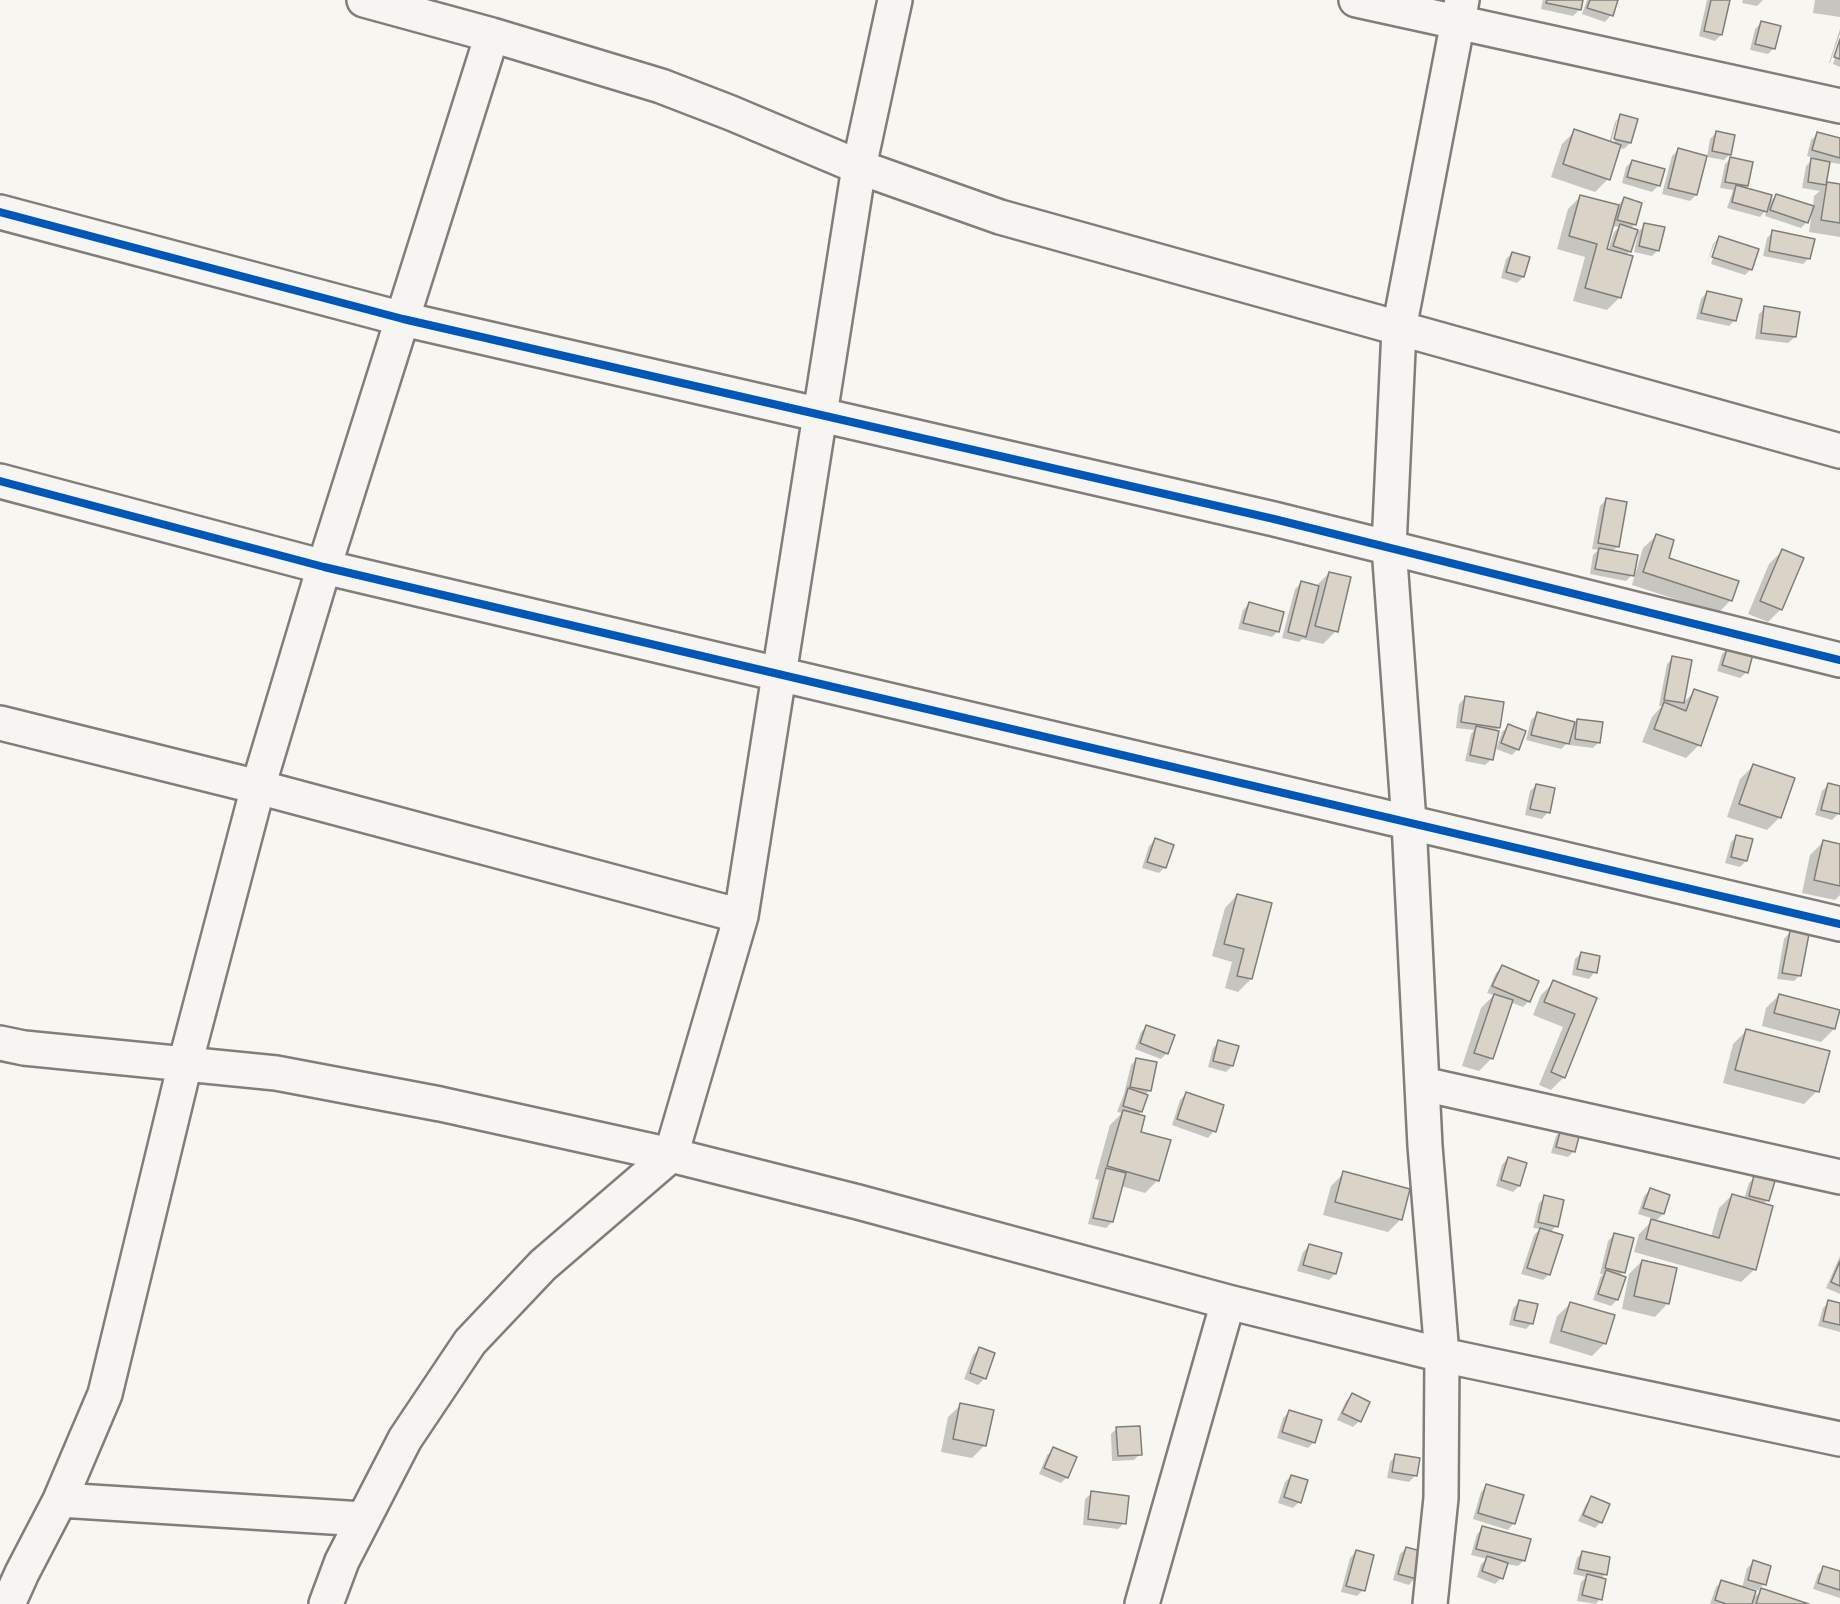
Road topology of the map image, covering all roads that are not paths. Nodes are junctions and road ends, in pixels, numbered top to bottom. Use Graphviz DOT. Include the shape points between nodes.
graph roads {
  1 [pos="364,0"];
  2 [pos="895,0"];
  3 [pos="1356,0"];
  4 [pos="1460,11"];
  5 [pos="492,35"];
  6 [pos="1840,106"];
  7 [pos="859,167"];
  8 [pos="0,212"];
  9 [pos="403,319"];
  10 [pos="1399,329"];
  11 [pos="819,416"];
  12 [pos="1840,451"];
  13 [pos="0,481"];
  14 [pos="1389,548"];
  15 [pos="324,567"];
  16 [pos="1840,660"];
  17 [pos="779,673"];
  18 [pos="0,723"];
  19 [pos="258,787"];
  20 [pos="1409,822"];
  21 [pos="741,916"];
  22 [pos="1840,924"];
  23 [pos="0,1043"];
  24 [pos="185,1064"];
  25 [pos="1423,1084"];
  26 [pos="671,1155"];
  27 [pos="1840,1177"];
  28 [pos="1228,1302"];
  29 [pos="1442,1355"];
  30 [pos="1840,1439"];
  31 [pos="60,1500"];
  32 [pos="363,1519"];
  33 [pos="11,1569"];
  34 [pos="8,1604"];
  35 [pos="326,1604"];
  36 [pos="1142,1604"];
  37 [pos="1430,1604"];
  1 -- 5 [label="street"];
  2 -- 7 [label="street"];
  3 -- 4 [label="street"];
  4 -- 6 [label="street"];
  4 -- 10 [label="street"];
  5 -- 7 [label="street" via="661,86"];
  5 -- 9 [label="street"];
  7 -- 10 [label="street" via="1000,217"];
  7 -- 11 [label="street"];
  8 -- 9 [label="street"];
  9 -- 11 [label="street"];
  9 -- 15 [label="street"];
  10 -- 12 [label="street"];
  10 -- 14 [label="street"];
  11 -- 14 [label="street"];
  11 -- 17 [label="street"];
  13 -- 15 [label="street"];
  14 -- 16 [label="street"];
  14 -- 20 [label="street"];
  15 -- 17 [label="street"];
  15 -- 19 [label="street"];
  17 -- 20 [label="street"];
  17 -- 21 [label="street"];
  18 -- 19 [label="street"];
  19 -- 21 [label="street"];
  19 -- 24 [label="street"];
  20 -- 22 [label="street"];
  20 -- 25 [label="street"];
  21 -- 26 [label="street"];
  23 -- 24 [label="street"];
  24 -- 26 [label="street" via="276,1073"];
  24 -- 31 [label="street" via="105,1394"];
  25 -- 27 [label="street"];
  25 -- 29 [label="street"];
  26 -- 28 [label="street"];
  26 -- 32 [label="street" via="543,1265 470,1342 405,1439"];
  28 -- 29 [label="street"];
  28 -- 36 [label="street"];
  29 -- 30 [label="street"];
  29 -- 37 [label="street" via="1442,1498"];
  31 -- 32 [label="street"];
  31 -- 33 [label="street"];
  32 -- 35 [label="street"];
  33 -- 34 [label="street"];
}
